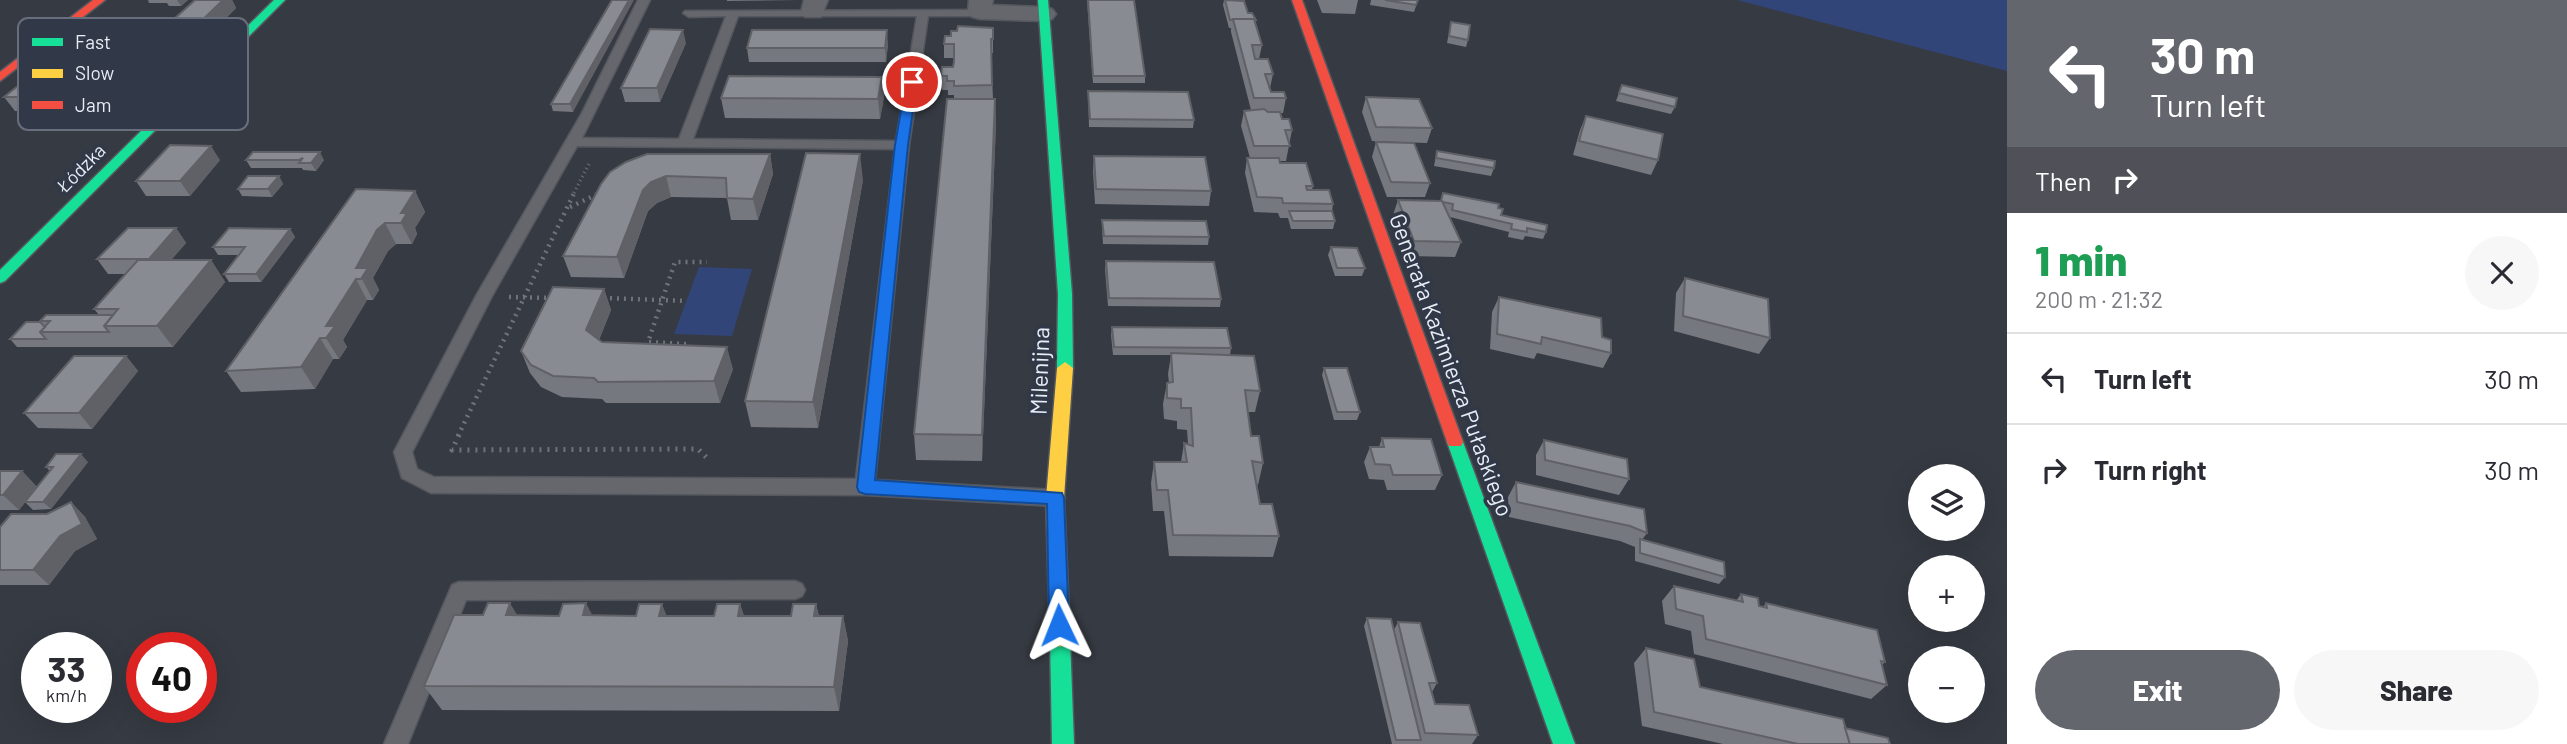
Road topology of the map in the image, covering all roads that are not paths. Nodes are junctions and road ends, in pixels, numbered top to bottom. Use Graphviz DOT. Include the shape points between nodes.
graph roads {
  1 [pos="100,0"];
  2 [pos="280,0"];
  3 [pos="644,0"];
  4 [pos="694,0"];
  5 [pos="1297,0"];
  6 [pos="815,6"];
  7 [pos="981,6"];
  8 [pos="1043,7"];
  9 [pos="923,12"];
  10 [pos="733,13"];
  11 [pos="77,18"];
  12 [pos="248,32"];
  13 [pos="18,64"];
  14 [pos="0,78"];
  15 [pos="149,130"];
  16 [pos="685,141"];
  17 [pos="573,142"];
  18 [pos="902,145"];
  19 [pos="0,278"];
  20 [pos="865,487"];
  21 [pos="1055,498"];
  22 [pos="795,590"];
  23 [pos="396,744"];
  24 [pos="1063,744"];
  25 [pos="1564,744"];
  1 -- 11 [label="street"];
  2 -- 12 [label="street, Łódzka"];
  3 -- 17 [label="lane"];
  4 -- 10 [label="lane" via="688,16"];
  5 -- 25 [label="street, Generała Kazimierza Pułaskiego"];
  6 -- 9 [label="lane"];
  6 -- 10 [label="lane"];
  7 -- 8 [label="street"];
  7 -- 9 [label="lane"];
  8 -- 21 [label="street, Milenijna" via="1065,294 1065,388"];
  9 -- 18 [label="lane"];
  10 -- 16 [label="lane"];
  13 -- 14 [label="street"];
  15 -- 19 [label="street, Łódzka"];
  16 -- 17 [label="lane"];
  16 -- 18 [label="lane"];
  17 -- 20 [label="lane" via="484,296 403,452 409,473 431,485"];
  18 -- 20 [label="lane"];
  20 -- 21 [label="lane"];
  21 -- 24 [label="street, Milenijna"];
  22 -- 23 [label="lane" via="459,591"];
}
